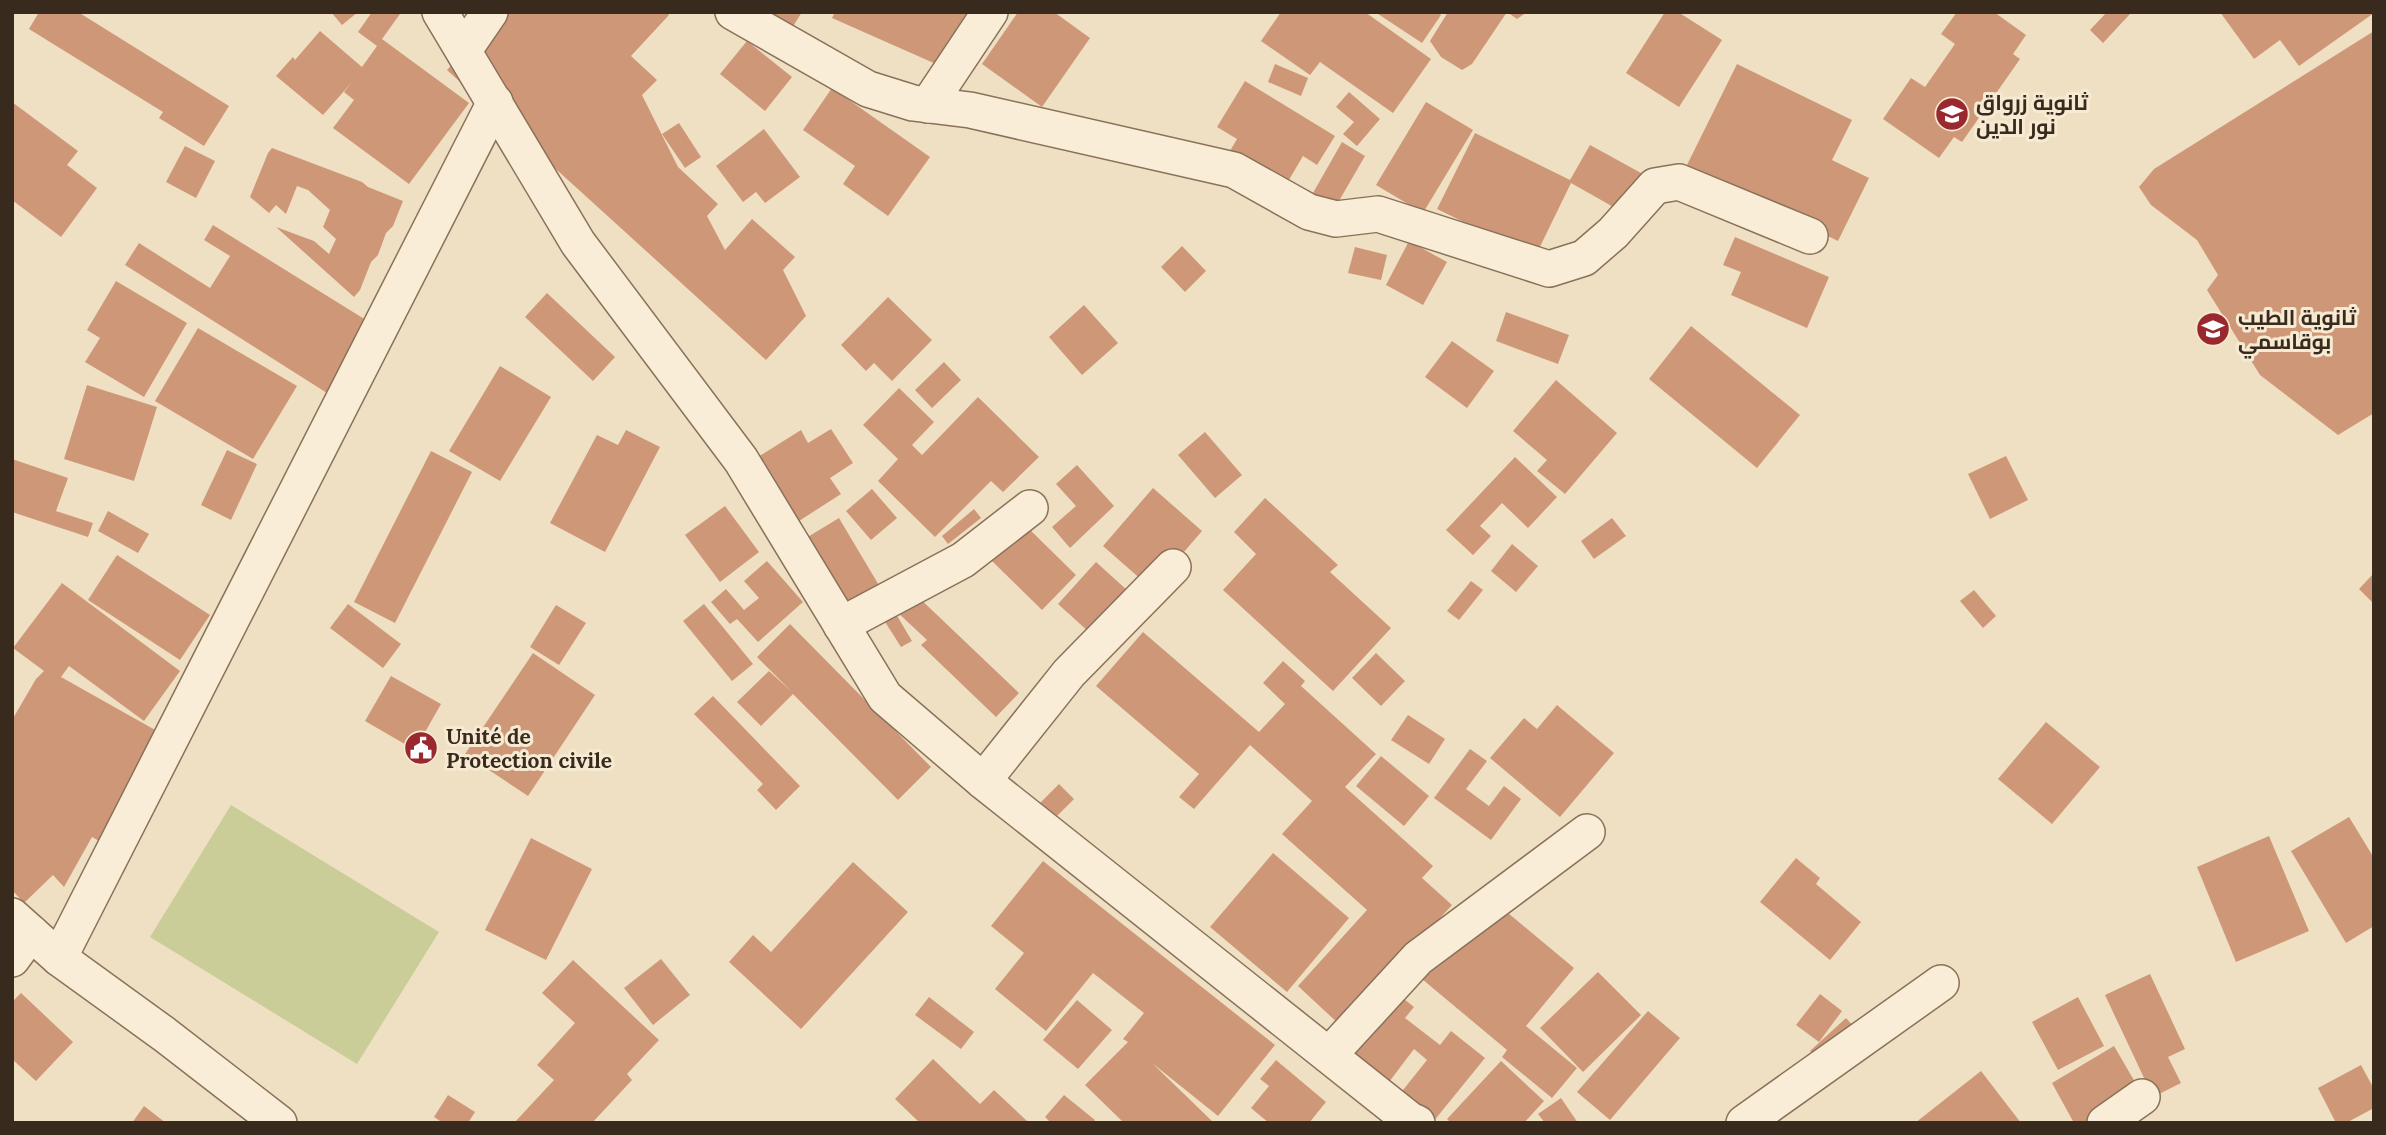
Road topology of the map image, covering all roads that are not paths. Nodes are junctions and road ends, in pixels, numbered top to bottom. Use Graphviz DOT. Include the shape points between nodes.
graph roads {
  1 [pos="440,12"];
  2 [pos="490,12"];
  3 [pos="733,12"];
  4 [pos="990,12"];
  5 [pos="464,50"];
  6 [pos="495,102"];
  7 [pos="928,105"];
  8 [pos="1810,236"];
  9 [pos="1030,509"];
  10 [pos="1173,567"];
  11 [pos="841,625"];
  12 [pos="983,781"];
  13 [pos="1587,832"];
  14 [pos="19,936"];
  15 [pos="59,958"];
  16 [pos="1941,983"];
  17 [pos="1329,1055"];
  18 [pos="2142,1097"];
  19 [pos="279,1123"];
  20 [pos="1417,1123"];
  21 [pos="1744,1123"];
  22 [pos="2105,1123"];
  1 -- 5 [label="street"];
  2 -- 5 [label="street"];
  3 -- 7 [label="street" via="868,89"];
  4 -- 7 [label="street"];
  5 -- 6 [label="street"];
  6 -- 11 [label="street" via="578,243 741,460"];
  6 -- 15 [label="street"];
  7 -- 8 [label="street" via="970,110 1234,170 1309,212 1336,219 1378,214 1549,269 1584,258 1655,186 1679,182"];
  9 -- 11 [label="street" via="963,560"];
  10 -- 12 [label="street" via="1069,673"];
  11 -- 12 [label="street" via="885,697"];
  12 -- 17 [label="street"];
  13 -- 17 [label="street" via="1418,958"];
  14 -- 15 [label="street"];
  15 -- 19 [label="street"];
  16 -- 21 [label="street"];
  17 -- 20 [label="street"];
  18 -- 22 [label="street"];
}
